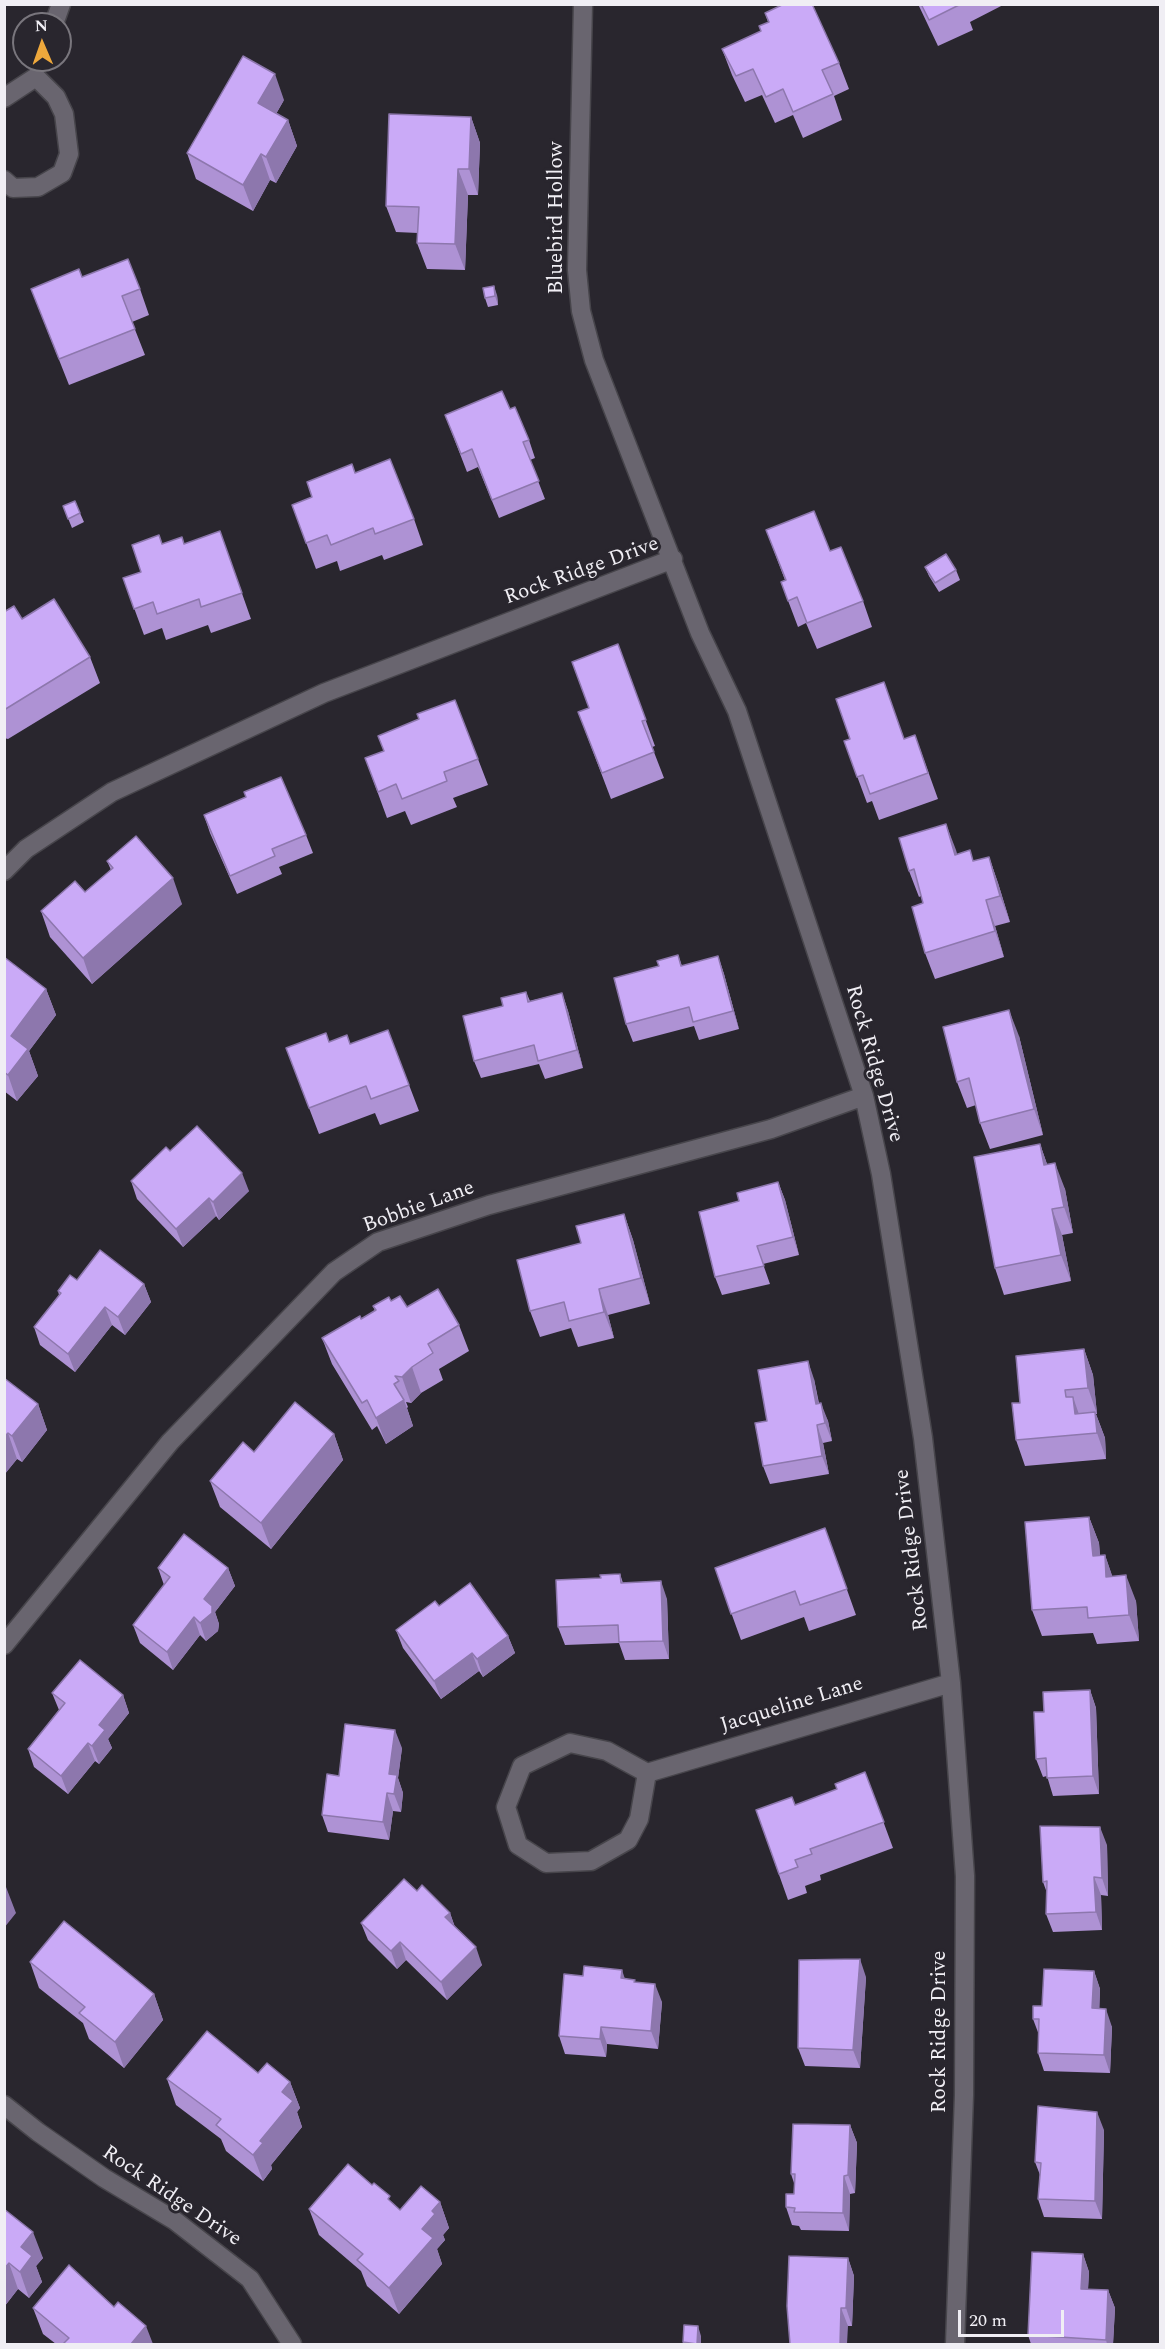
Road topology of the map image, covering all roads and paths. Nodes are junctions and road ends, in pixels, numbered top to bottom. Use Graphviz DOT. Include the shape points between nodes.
graph roads {
  1 [pos="583,4"];
  2 [pos="34,72"];
  3 [pos="41,72"];
  4 [pos="4,98"];
  5 [pos="4,180"];
  6 [pos="673,559"];
  7 [pos="4,871"];
  8 [pos="864,1096"];
  9 [pos="4,1645"];
  10 [pos="951,1683"];
  11 [pos="647,1773"];
  12 [pos="4,2105"];
  13 [pos="292,2344"];
  14 [pos="955,2344"];
  1 -- 6 [label="street, Bluebird Hollow" via="578,270 581,311 594,360"];
  2 -- 4 [label="street"];
  3 -- 5 [label="street" via="64,114 69,154 62,173 38,187 13,188"];
  6 -- 7 [label="street, Rock Ridge Drive" via="324,693 133,782 26,849"];
  6 -- 8 [label="street, Rock Ridge Drive" via="700,633 736,711"];
  8 -- 9 [label="street, Bobbie Lane" via="771,1129 489,1206 378,1242 334,1272 170,1442"];
  8 -- 10 [label="street, Rock Ridge Drive" via="881,1174 923,1438"];
  10 -- 11 [label="street, Jacqueline Lane"];
  10 -- 14 [label="street, Rock Ridge Drive" via="964,1876 964,2095"];
  11 -- 11 [label="street" via="639,1819 628,1840 591,1861 546,1863 518,1845 506,1807 522,1766 570,1743 607,1751"];
  12 -- 13 [label="street, Rock Ridge Drive" via="104,2178 174,2220 250,2279"];
}
